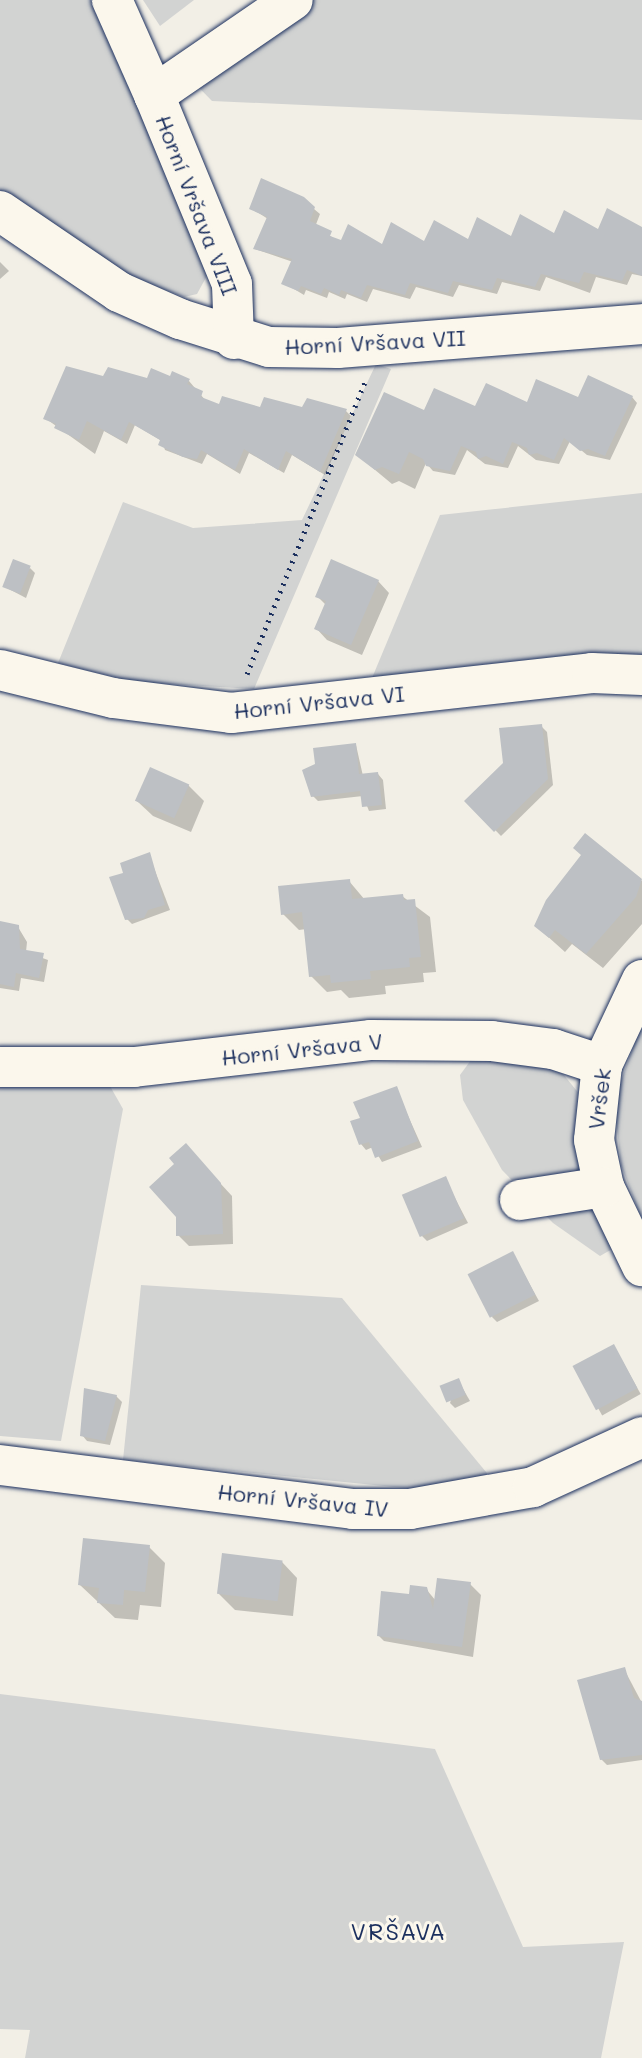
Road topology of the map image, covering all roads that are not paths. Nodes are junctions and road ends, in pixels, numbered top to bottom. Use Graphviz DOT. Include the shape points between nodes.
graph roads {
  1 [pos="112,0"];
  2 [pos="293,0"];
  3 [pos="154,95"];
  4 [pos="0,211"];
  5 [pos="642,324"];
  6 [pos="234,339"];
  7 [pos="0,670"];
  8 [pos="642,675"];
  9 [pos="642,980"];
  10 [pos="602,1065"];
  11 [pos="0,1067"];
  12 [pos="604,1187"];
  13 [pos="520,1200"];
  14 [pos="642,1266"];
  15 [pos="642,1437"];
  16 [pos="0,1465"];
  1 -- 3 [label="street"];
  2 -- 3 [label="street, Horní Vršava VIII"];
  3 -- 6 [label="street, Horní Vršava VIII" via="232,284"];
  4 -- 6 [label="street, Horní Vršava VII" via="99,280"];
  5 -- 6 [label="street, Horní Vršava VII" via="287,349"];
  7 -- 8 [label="street, Horní Vršava VI" via="113,698 231,713 592,673"];
  9 -- 10 [label="street, Vršek"];
  10 -- 11 [label="street, Horní Vršava V" via="553,1049 492,1041 371,1040 134,1067"];
  10 -- 12 [label="street, Vršek" via="594,1140"];
  12 -- 13 [label="street"];
  12 -- 14 [label="street, Vršek"];
  15 -- 16 [label="street, Horní Vršava IV" via="533,1487 410,1509 353,1509"];
}
